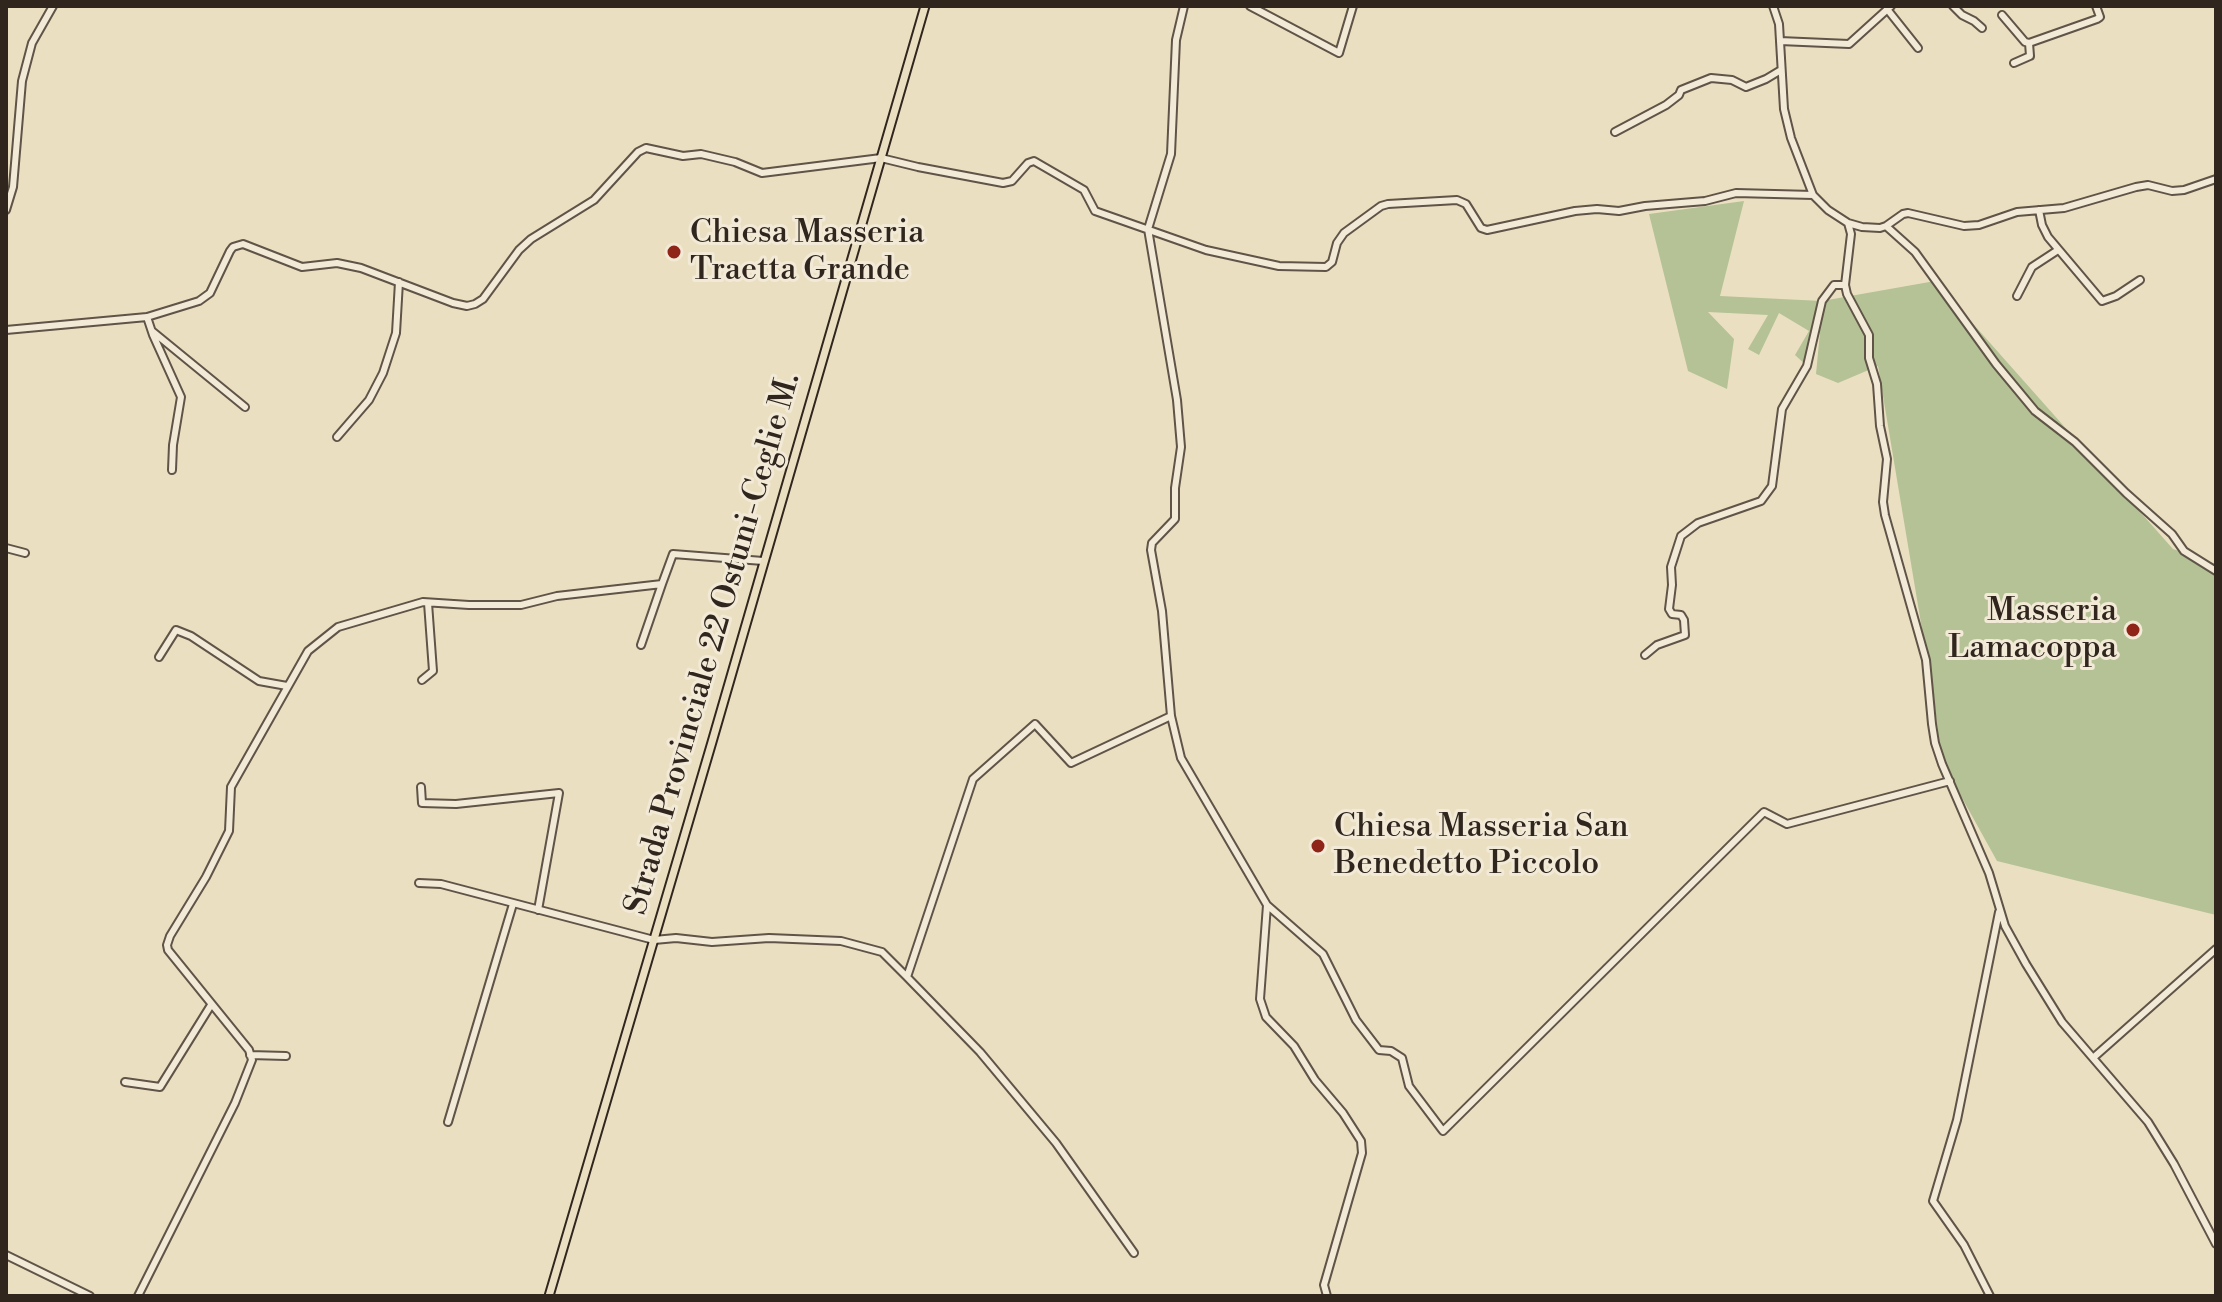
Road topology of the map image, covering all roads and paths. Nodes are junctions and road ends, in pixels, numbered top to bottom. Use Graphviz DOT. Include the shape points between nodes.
graph roads {
  1 [pos="53,6"];
  2 [pos="925,6"];
  3 [pos="1184,6"];
  4 [pos="1250,6"];
  5 [pos="1353,6"];
  6 [pos="1773,6"];
  7 [pos="1953,6"];
  8 [pos="2096,6"];
  9 [pos="1889,7"];
  10 [pos="2002,15"];
  11 [pos="1982,28"];
  12 [pos="1780,41"];
  13 [pos="2029,43"];
  14 [pos="1918,48"];
  15 [pos="2014,63"];
  16 [pos="1781,70"];
  17 [pos="1615,132"];
  18 [pos="881,158"];
  19 [pos="2216,179"];
  20 [pos="1813,195"];
  21 [pos="6,210"];
  22 [pos="2039,210"];
  23 [pos="1848,223"];
  24 [pos="1886,226"];
  25 [pos="1148,229"];
  26 [pos="2058,250"];
  27 [pos="2140,280"];
  28 [pos="399,282"];
  29 [pos="1845,285"];
  30 [pos="2017,296"];
  31 [pos="147,317"];
  32 [pos="6,330"];
  33 [pos="152,331"];
  34 [pos="245,407"];
  35 [pos="337,437"];
  36 [pos="172,470"];
  37 [pos="6,548"];
  38 [pos="25,553"];
  39 [pos="763,561"];
  40 [pos="2216,571"];
  41 [pos="662,584"];
  42 [pos="428,603"];
  43 [pos="641,645"];
  44 [pos="1645,655"];
  45 [pos="159,657"];
  46 [pos="422,680"];
  47 [pos="287,686"];
  48 [pos="1171,716"];
  49 [pos="1950,781"];
  50 [pos="421,787"];
  51 [pos="419,883"];
  52 [pos="513,904"];
  53 [pos="1267,905"];
  54 [pos="1999,908"];
  55 [pos="538,910"];
  56 [pos="2005,926"];
  57 [pos="1996,929"];
  58 [pos="654,940"];
  59 [pos="2216,949"];
  60 [pos="907,977"];
  61 [pos="211,1005"];
  62 [pos="250,1055"];
  63 [pos="286,1056"];
  64 [pos="2093,1058"];
  65 [pos="125,1082"];
  66 [pos="448,1122"];
  67 [pos="2216,1244"];
  68 [pos="1134,1253"];
  69 [pos="6,1255"];
  70 [pos="90,1296"];
  71 [pos="138,1296"];
  72 [pos="549,1296"];
  73 [pos="1327,1296"];
  74 [pos="1990,1296"];
  1 -- 21 [label="street" via="32,43 22,81 13,187"];
  2 -- 18 [label="main road, Strada Provinciale 22 Ostuni-Ceglie M."];
  3 -- 25 [label="street" via="1176,40 1171,154"];
  4 -- 5 [label="street" via="1339,53"];
  6 -- 12 [label="street"];
  7 -- 11 [label="street"];
  8 -- 13 [label="street" via="2097,19"];
  9 -- 12 [label="street" via="1849,44"];
  9 -- 14 [label="street"];
  10 -- 13 [label="street"];
  12 -- 16 [label="street"];
  13 -- 15 [label="street" via="2030,56"];
  16 -- 17 [label="street" via="1746,87 1711,78 1681,90 1666,105"];
  16 -- 20 [label="street" via="1787,125"];
  18 -- 25 [label="street" via="1003,183 1034,161 1084,190 1095,211"];
  18 -- 28 [label="street" via="762,173 701,154 646,148 594,200 531,239 475,304 453,303"];
  18 -- 39 [label="main road, Strada Provinciale 22 Ostuni-Ceglie M."];
  19 -- 22 [label="street" via="2184,190 2136,187"];
  20 -- 23 [label="street"];
  20 -- 25 [label="street" via="1736,193 1619,211 1575,211 1487,230 1457,200 1388,204 1344,233 1332,262 1320,268 1279,266 1206,250"];
  22 -- 24 [label="street" via="1964,226 1908,213"];
  22 -- 26 [label="street"];
  23 -- 24 [label="street"];
  23 -- 29 [label="street"];
  24 -- 40 [label="street" via="1915,252 2035,411 2075,442 2184,551"];
  25 -- 48 [label="street" via="1180,421 1176,513 1151,550"];
  26 -- 27 [label="street" via="2102,301"];
  26 -- 30 [label="street" via="2032,267"];
  28 -- 31 [label="street" via="337,263 302,267 243,244 230,251 210,293"];
  28 -- 35 [label="street" via="396,333 383,373 369,400"];
  29 -- 44 [label="street" via="1834,285 1822,301 1807,366 1782,409 1772,486 1761,501 1698,523 1681,536 1671,567 1669,609 1681,615 1685,635"];
  29 -- 49 [label="street" via="1869,335 1887,459 1885,515 1926,660 1935,743"];
  31 -- 32 [label="street"];
  31 -- 33 [label="street"];
  33 -- 34 [label="street"];
  33 -- 36 [label="street" via="181,397"];
  37 -- 38 [label="street"];
  39 -- 41 [label="street" via="673,554"];
  39 -- 58 [label="main road, Strada Provinciale 22 Ostuni-Ceglie M."];
  41 -- 42 [label="street" via="521,605"];
  41 -- 43 [label="street"];
  42 -- 46 [label="street" via="433,671"];
  42 -- 47 [label="street" via="338,627 308,651"];
  45 -- 47 [label="street" via="176,630 259,681"];
  47 -- 61 [label="street" via="231,787 229,831 167,945"];
  48 -- 53 [label="street" via="1181,758"];
  48 -- 60 [label="street" via="1071,763 1035,724 973,779"];
  49 -- 53 [label="street" via="1787,824 1764,812 1443,1131 1409,1086 1402,1058 1379,1050 1356,1020 1323,954"];
  49 -- 54 [label="street"];
  50 -- 55 [label="street" via="422,803 559,793"];
  51 -- 52 [label="street"];
  52 -- 55 [label="street"];
  52 -- 66 [label="street"];
  53 -- 73 [label="street" via="1260,999 1266,1017 1294,1046 1361,1141 1324,1285"];
  54 -- 56 [label="street"];
  54 -- 57 [label="street"];
  55 -- 58 [label="street"];
  56 -- 57 [label="street"];
  56 -- 64 [label="street" via="2045,997"];
  57 -- 74 [label="street" via="1957,1120 1933,1201"];
  58 -- 60 [label="street" via="841,941 882,952"];
  58 -- 72 [label="main road, Strada Provinciale 22 Ostuni-Ceglie M."];
  59 -- 64 [label="street"];
  60 -- 68 [label="street" via="951,1020 1056,1143"];
  61 -- 62 [label="street"];
  61 -- 65 [label="street" via="160,1087"];
  62 -- 63 [label="street"];
  62 -- 71 [label="street" via="235,1103"];
  64 -- 67 [label="street" via="2148,1122"];
  69 -- 70 [label="street"];
}
